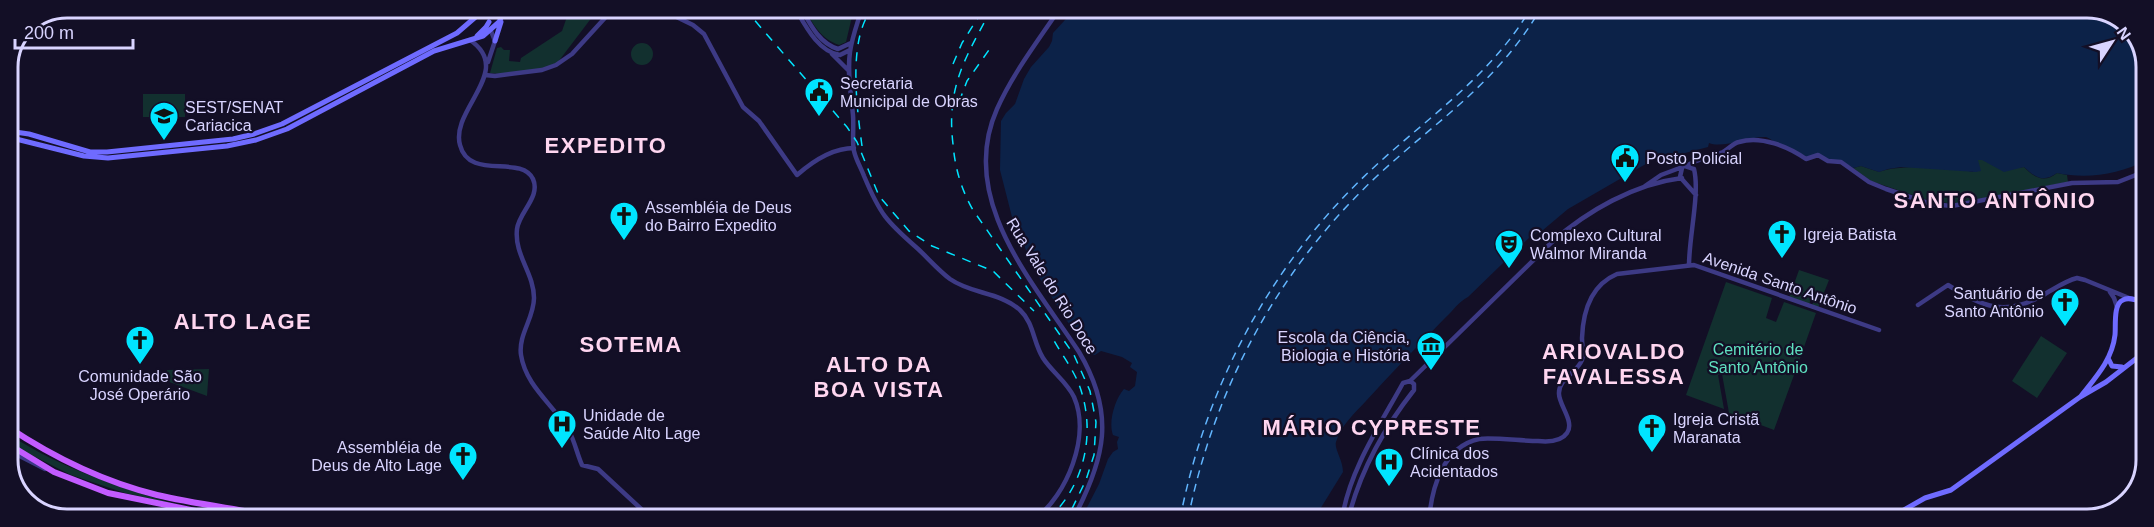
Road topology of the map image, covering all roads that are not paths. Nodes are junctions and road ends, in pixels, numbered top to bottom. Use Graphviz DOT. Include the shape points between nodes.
graph roads {
  1 [pos="475,18"];
  2 [pos="485,18"];
  3 [pos="605,18"];
  4 [pos="679,18"];
  5 [pos="801,18"];
  6 [pos="807,18"];
  7 [pos="859,18"];
  8 [pos="1053,18"];
  9 [pos="501,20"];
  10 [pos="489,22"];
  11 [pos="466,26"];
  12 [pos="491,31"];
  13 [pos="472,39"];
  14 [pos="852,43"];
  15 [pos="493,44"];
  16 [pos="835,49"];
  17 [pos="827,50"];
  18 [pos="850,50"];
  19 [pos="482,51"];
  20 [pos="840,55"];
  21 [pos="849,69"];
  22 [pos="485,73"];
  23 [pos="18,132"];
  24 [pos="18,140"];
  25 [pos="854,148"];
  26 [pos="1701,159"];
  27 [pos="1688,165"];
  28 [pos="1682,168"];
  29 [pos="1695,175"];
  30 [pos="2136,175"];
  31 [pos="1683,179"];
  32 [pos="1643,188"];
  33 [pos="1696,195"];
  34 [pos="1689,265"];
  35 [pos="2108,290"];
  36 [pos="2133,299"];
  37 [pos="2136,300"];
  38 [pos="1918,305"];
  39 [pos="2117,307"];
  40 [pos="1879,330"];
  41 [pos="2108,358"];
  42 [pos="2136,358"];
  43 [pos="2126,366"];
  44 [pos="1410,381"];
  45 [pos="1402,386"];
  46 [pos="1412,393"];
  47 [pos="2080,397"];
  48 [pos="18,434"];
  49 [pos="18,450"];
  50 [pos="18,456"];
  51 [pos="1361,465"];
  52 [pos="1366,468"];
  53 [pos="54,472"];
  54 [pos="186,509"];
  55 [pos="237,509"];
  56 [pos="641,509"];
  57 [pos="1046,509"];
  58 [pos="1078,509"];
  59 [pos="1344,509"];
  60 [pos="1350,509"];
  61 [pos="1431,509"];
  62 [pos="1905,509"];
  1 -- 11 [label="main road"];
  2 -- 10 [label="main road"];
  3 -- 22 [label="street" via="572,54 556,65 495,76"];
  4 -- 25 [label="street" via="704,34 743,107 759,121 797,175 828,154"];
  5 -- 17 [label="street"];
  6 -- 16 [label="street" via="815,32"];
  7 -- 14 [label="street"];
  8 -- 58 [label="street, Rua Vale do Rio Doce" via="997,109 989,133 987,182 992,206 1008,243 1093,378 1101,410 1101,451"];
  9 -- 12 [label="main road"];
  9 -- 15 [label="main road"];
  10 -- 12 [label="main road"];
  10 -- 13 [label="main road"];
  11 -- 13 [label="main road" via="463,35"];
  11 -- 23 [label="main road" via="347,91 264,131 232,139 90,152"];
  12 -- 13 [label="main road"];
  12 -- 15 [label="street"];
  13 -- 19 [label="street"];
  13 -- 24 [label="main road" via="434,51 287,129 227,146 109,158 84,156"];
  14 -- 16 [label="street"];
  14 -- 18 [label="street"];
  15 -- 19 [label="street"];
  15 -- 22 [label="street"];
  16 -- 20 [label="street"];
  17 -- 20 [label="street"];
  17 -- 21 [label="street"];
  18 -- 20 [label="street"];
  18 -- 21 [label="street"];
  19 -- 22 [label="street"];
  20 -- 21 [label="street"];
  21 -- 25 [label="street"];
  22 -- 56 [label="street" via="460,130 459,144 474,162 522,170 533,179 534,195 517,228 519,255 531,277 534,294 532,314 521,344 522,358 540,394 570,433 582,465 598,469"];
  25 -- 57 [label="street" via="876,204 896,231 952,280 1002,298 1019,310 1031,325 1042,357 1072,394 1080,422 1076,455"];
  26 -- 27 [label="street"];
  26 -- 29 [label="street"];
  26 -- 30 [label="street" via="1740,141 1753,140 1795,151 1808,160 1820,155 1828,161 1841,162 1869,182 1897,193 1952,206 2072,183 2118,182"];
  27 -- 28 [label="street"];
  27 -- 29 [label="street"];
  28 -- 31 [label="street"];
  28 -- 32 [label="street" via="1661,175"];
  29 -- 31 [label="street" via="1690,181"];
  29 -- 33 [label="street"];
  31 -- 32 [label="street"];
  31 -- 33 [label="street"];
  32 -- 44 [label="street" via="1593,211 1560,234"];
  33 -- 34 [label="street"];
  34 -- 40 [label="street, Avenida Santo Antônio"];
  34 -- 61 [label="street, Avenida Santo Antônio" via="1621,273 1599,286 1584,315 1582,360 1559,391 1569,423 1566,434 1546,442 1479,439 1455,450 1443,467"];
  35 -- 36 [label="street"];
  35 -- 38 [label="street" via="2077,278 2025,305 2004,308 1977,302 1948,285"];
  35 -- 39 [label="street"];
  36 -- 37 [label="main road"];
  36 -- 39 [label="main road" via="2123,300"];
  39 -- 41 [label="main road" via="2115,337"];
  41 -- 43 [label="main road" via="2115,368"];
  41 -- 47 [label="main road"];
  42 -- 43 [label="main road"];
  43 -- 47 [label="main road"];
  44 -- 45 [label="street"];
  44 -- 46 [label="street" via="1415,386"];
  45 -- 46 [label="street" via="1405,393"];
  45 -- 51 [label="street"];
  46 -- 52 [label="street" via="1385,431"];
  47 -- 62 [label="main road" via="1951,490"];
  48 -- 55 [label="main road" via="81,468 138,490"];
  49 -- 53 [label="main road"];
  50 -- 53 [label="street"];
  51 -- 52 [label="street"];
  51 -- 59 [label="street"];
  52 -- 60 [label="street"];
  53 -- 54 [label="main road" via="108,493"];
}
